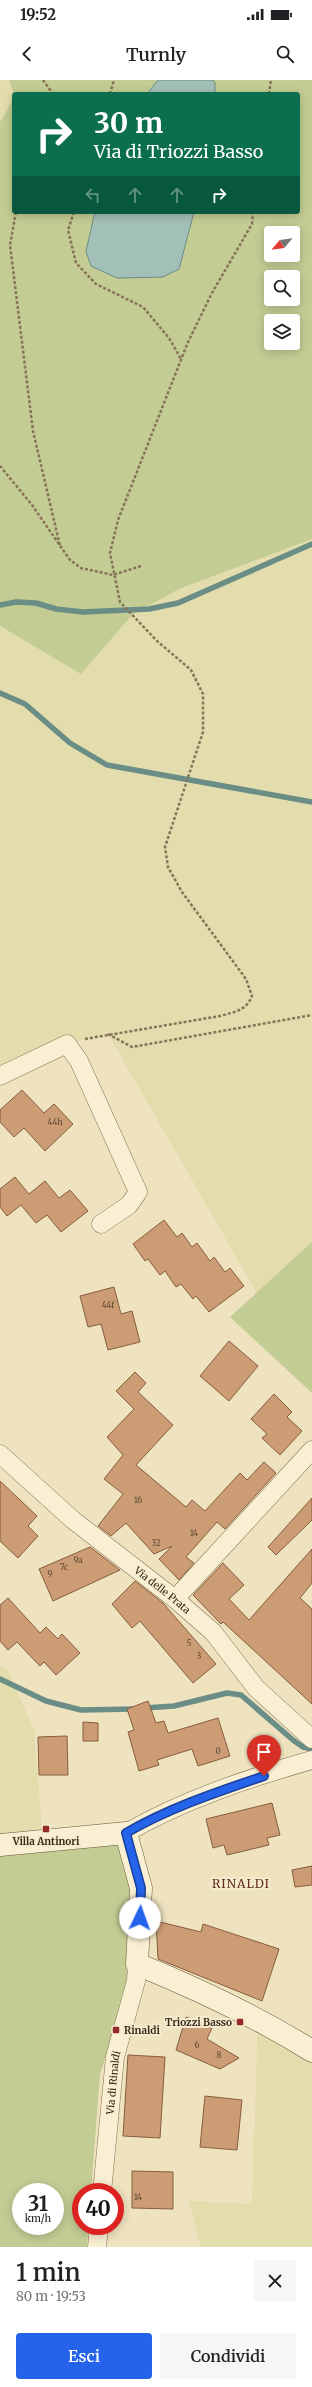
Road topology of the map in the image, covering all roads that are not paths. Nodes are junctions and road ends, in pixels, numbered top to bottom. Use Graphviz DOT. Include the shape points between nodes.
graph roads {
  1 [pos="0,1076"];
  2 [pos="101,1224"];
  3 [pos="312,1450"];
  4 [pos="0,1454"];
  5 [pos="175,1599"];
  6 [pos="312,1739"];
  7 [pos="312,1760"];
  8 [pos="126,1833"];
  9 [pos="0,1845"];
  10 [pos="137,1964"];
  11 [pos="312,2051"];
  12 [pos="103,2183"];
  13 [pos="98,2235"];
  14 [pos="97,2247"];
  1 -- 2 [label="street" via="67,1044 79,1061 138,1192 129,1205"];
  3 -- 5 [label="street"];
  4 -- 5 [label="street, Via delle Prata" via="73,1520"];
  5 -- 6 [label="street, Via delle Prata" via="213,1632 256,1688"];
  7 -- 8 [label="street" via="219,1791 145,1822"];
  8 -- 9 [label="street"];
  8 -- 10 [label="street, Via di Rinaldi" via="141,1888"];
  10 -- 11 [label="street" via="191,1986 258,2019"];
  10 -- 12 [label="street, Via di Rinaldi" via="136,1981 115,2057"];
  13 -- 14 [label="street"];
}
